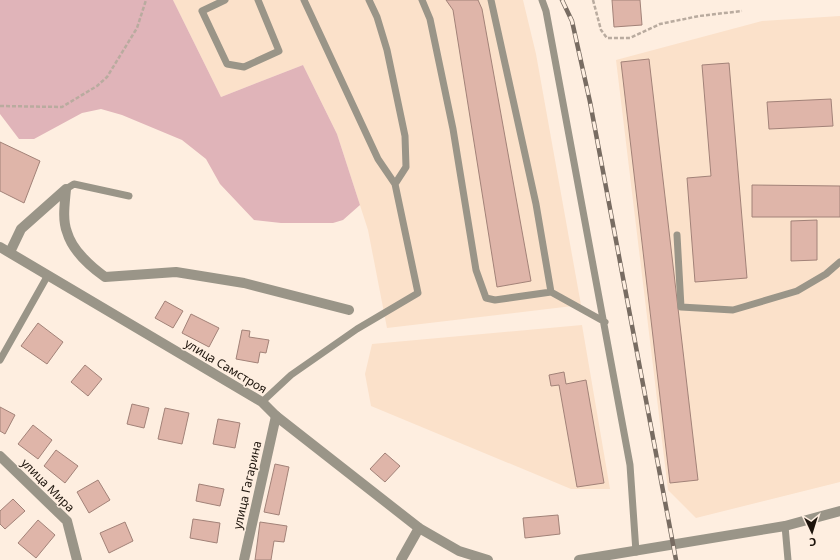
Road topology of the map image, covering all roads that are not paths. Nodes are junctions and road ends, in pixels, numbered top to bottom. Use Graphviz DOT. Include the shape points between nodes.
graph roads {
  1 [pos="225,0"];
  2 [pos="258,0"];
  3 [pos="304,0"];
  4 [pos="369,0"];
  5 [pos="422,0"];
  6 [pos="491,0"];
  7 [pos="542,0"];
  8 [pos="395,184"];
  9 [pos="66,189"];
  10 [pos="129,196"];
  11 [pos="677,235"];
  12 [pos="0,247"];
  13 [pos="10,252"];
  14 [pos="840,262"];
  15 [pos="48,275"];
  16 [pos="552,292"];
  17 [pos="349,310"];
  18 [pos="605,322"];
  19 [pos="0,360"];
  20 [pos="262,402"];
  21 [pos="276,416"];
  22 [pos="0,456"];
  23 [pos="840,511"];
  24 [pos="785,526"];
  25 [pos="419,528"];
  26 [pos="641,550"];
  27 [pos="77,560"];
  28 [pos="244,560"];
  29 [pos="401,560"];
  30 [pos="488,560"];
  31 [pos="578,560"];
  32 [pos="788,560"];
  1 -- 2 [label="lane" via="202,11 227,64 244,67 280,51"];
  3 -- 8 [label="lane" via="378,159"];
  4 -- 8 [label="lane" via="387,50 405,136 406,167"];
  5 -- 16 [label="lane" via="430,19 453,129 476,270 486,298 495,300"];
  6 -- 16 [label="lane" via="536,204"];
  7 -- 18 [label="lane"];
  8 -- 20 [label="lane" via="418,293 357,329 290,375"];
  9 -- 10 [label="lane" via="74,184"];
  9 -- 13 [label="street" via="21,229"];
  9 -- 17 [label="street" via="67,233 86,263 105,277 176,272 244,283"];
  11 -- 14 [label="lane" via="682,307 733,310 797,291 826,274"];
  12 -- 13 [label="street, улица Самстроя"];
  13 -- 15 [label="street, улица Самстроя"];
  15 -- 19 [label="lane"];
  15 -- 20 [label="street, улица Самстроя"];
  16 -- 18 [label="lane"];
  18 -- 26 [label="lane" via="630,465"];
  20 -- 21 [label="street, улица Самстроя"];
  21 -- 25 [label="street, улица Самстроя"];
  21 -- 28 [label="street, улица Гагарина"];
  22 -- 27 [label="street, улица Мира" via="67,522"];
  23 -- 24 [label="street"];
  24 -- 26 [label="street"];
  24 -- 32 [label="lane"];
  25 -- 29 [label="street"];
  25 -- 30 [label="street, улица Самстроя" via="459,551"];
  26 -- 31 [label="street"];
}
